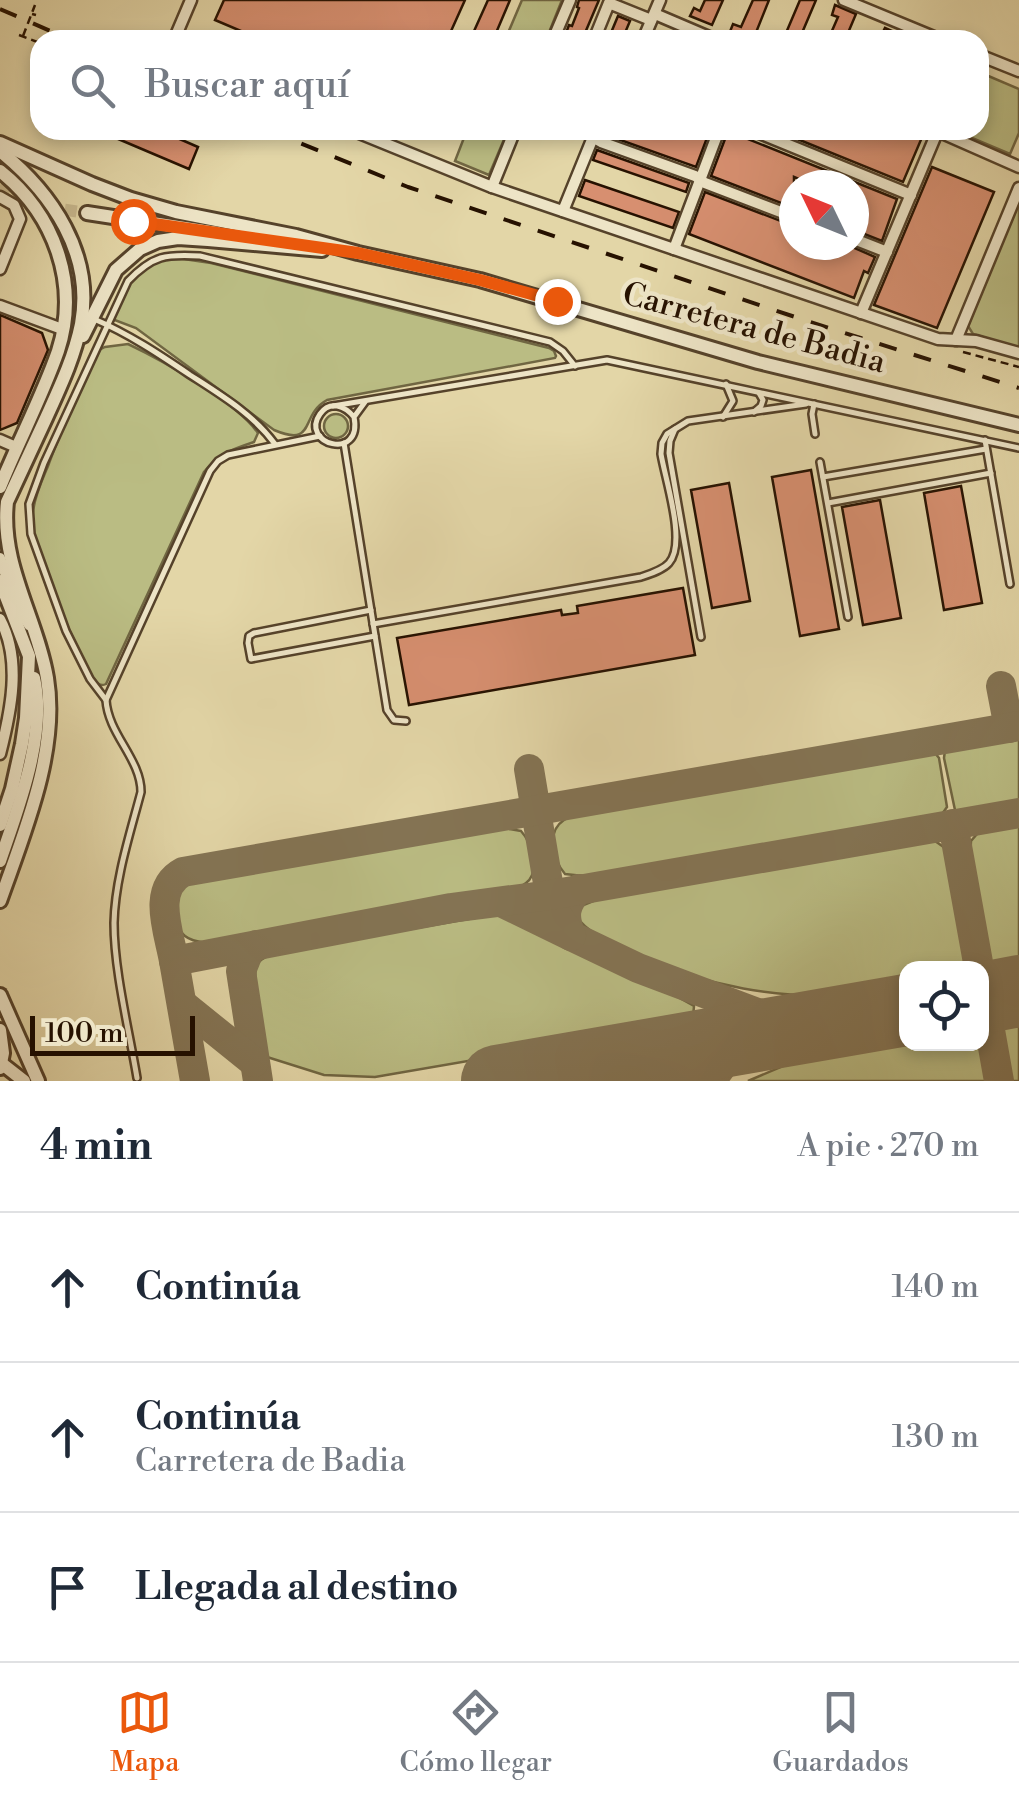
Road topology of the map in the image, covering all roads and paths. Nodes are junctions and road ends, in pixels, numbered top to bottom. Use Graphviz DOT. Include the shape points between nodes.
graph roads {
  1 [pos="191,0"];
  2 [pos="570,0"];
  3 [pos="660,0"];
  4 [pos="844,0"];
  5 [pos="35,5"];
  6 [pos="653,17"];
  7 [pos="178,30"];
  8 [pos="557,30"];
  9 [pos="598,30"];
  10 [pos="647,30"];
  11 [pos="689,30"];
  12 [pos="917,30"];
  13 [pos="30,39"];
  14 [pos="989,60"];
  15 [pos="1019,71"];
  16 [pos="377,140"];
  17 [pos="511,140"];
  18 [pos="591,140"];
  19 [pos="599,140"];
  20 [pos="714,140"];
  21 [pos="776,140"];
  22 [pos="933,140"];
  23 [pos="959,140"];
  24 [pos="0,143"];
  25 [pos="0,151"];
  26 [pos="1019,167"];
  27 [pos="0,171"];
  28 [pos="699,180"];
  29 [pos="492,186"];
  30 [pos="1019,188"];
  31 [pos="911,195"];
  32 [pos="0,197"];
  33 [pos="563,211"];
  34 [pos="779,211"];
  35 [pos="1015,211"];
  36 [pos="87,213"];
  37 [pos="869,245"];
  38 [pos="674,249"];
  39 [pos="886,252"];
  40 [pos="358,253"];
  41 [pos="0,269"];
  42 [pos="0,306"];
  43 [pos="861,313"];
  44 [pos="92,318"];
  45 [pos="108,325"];
  46 [pos="62,329"];
  47 [pos="938,339"];
  48 [pos="956,340"];
  49 [pos="1019,354"];
  50 [pos="70,365"];
  51 [pos="575,366"];
  52 [pos="1019,368"];
  53 [pos="726,384"];
  54 [pos="758,392"];
  55 [pos="366,400"];
  56 [pos="812,404"];
  57 [pos="333,406"];
  58 [pos="752,414"];
  59 [pos="354,417"];
  60 [pos="723,417"];
  61 [pos="1019,426"];
  62 [pos="677,427"];
  63 [pos="814,434"];
  64 [pos="320,436"];
  65 [pos="0,440"];
  66 [pos="984,440"];
  67 [pos="344,443"];
  68 [pos="275,444"];
  69 [pos="16,447"];
  70 [pos="1019,448"];
  71 [pos="986,450"];
  72 [pos="820,462"];
  73 [pos="991,473"];
  74 [pos="823,477"];
  75 [pos="0,488"];
  76 [pos="828,503"];
  77 [pos="0,558"];
  78 [pos="1010,584"];
  79 [pos="1,585"];
  80 [pos="371,610"];
  81 [pos="848,616"];
  82 [pos="0,619"];
  83 [pos="373,624"];
  84 [pos="33,630"];
  85 [pos="375,636"];
  86 [pos="701,637"];
  87 [pos="28,656"];
  88 [pos="106,700"];
  89 [pos="406,721"];
  90 [pos="0,754"];
  91 [pos="0,825"];
  92 [pos="0,862"];
  93 [pos="0,901"];
  94 [pos="0,995"];
  95 [pos="0,1030"];
  96 [pos="1,1065"];
  97 [pos="137,1078"];
  98 [pos="24,1081"];
  99 [pos="38,1081"];
  1 -- 7 [label="street"];
  2 -- 8 [label="street"];
  3 -- 6 [label="street"];
  4 -- 12 [label="street"];
  5 -- 13 [label="path, bridge" via="21,35"];
  6 -- 9 [label="street" via="610,3"];
  6 -- 10 [label="street"];
  6 -- 11 [label="street"];
  14 -- 15 [label="street"];
  16 -- 29 [label="street"];
  17 -- 29 [label="street"];
  18 -- 33 [label="street"];
  19 -- 28 [label="street"];
  20 -- 28 [label="street"];
  21 -- 31 [label="street"];
  22 -- 31 [label="street"];
  23 -- 26 [label="street"];
  24 -- 40 [label="street" via="131,199"];
  25 -- 50 [label="street" via="46,196 72,244 83,300"];
  27 -- 46 [label="street" via="40,212 56,246 65,280"];
  28 -- 34 [label="street"];
  28 -- 38 [label="street"];
  29 -- 33 [label="street"];
  30 -- 35 [label="street"];
  31 -- 39 [label="street"];
  32 -- 41 [label="street" via="14,204 20,219"];
  33 -- 38 [label="street"];
  35 -- 48 [label="street"];
  36 -- 40 [label="street"];
  37 -- 39 [label="street"];
  38 -- 43 [label="street"];
  39 -- 43 [label="street"];
  40 -- 44 [label="street" via="158,240 116,270"];
  40 -- 61 [label="street, Carretera de Badia"];
  42 -- 46 [label="street"];
  43 -- 47 [label="street"];
  44 -- 45 [label="lane"];
  44 -- 50 [label="street"];
  45 -- 51 [label="lane" via="128,280 145,263 170,254 200,256 550,342"];
  45 -- 68 [label="lane" via="242,409"];
  45 -- 88 [label="lane" via="29,504 30,534 66,631"];
  46 -- 69 [label="street"];
  47 -- 48 [label="street"];
  47 -- 52 [label="path" via="936,345"];
  48 -- 49 [label="street"];
  50 -- 84 [label="street" via="2,518 12,580"];
  51 -- 53 [label="lane" via="608,360"];
  51 -- 55 [label="lane"];
  53 -- 54 [label="lane"];
  53 -- 60 [label="lane" via="733,401"];
  54 -- 56 [label="lane"];
  54 -- 58 [label="lane" via="763,400"];
  55 -- 57 [label="lane"];
  55 -- 59 [label="lane"];
  56 -- 58 [label="lane"];
  56 -- 63 [label="lane"];
  56 -- 66 [label="lane"];
  57 -- 59 [label="lane"];
  57 -- 64 [label="lane" via="318,417"];
  58 -- 60 [label="lane"];
  59 -- 67 [label="lane" via="353,435"];
  60 -- 62 [label="lane"];
  62 -- 83 [label="lane" via="667,434 661,454 677,546 661,569"];
  62 -- 86 [label="lane" via="669,453"];
  64 -- 67 [label="lane"];
  64 -- 68 [label="lane"];
  65 -- 69 [label="street"];
  66 -- 70 [label="lane"];
  66 -- 71 [label="lane"];
  67 -- 80 [label="lane"];
  68 -- 88 [label="lane" via="228,455 210,470"];
  69 -- 75 [label="street"];
  71 -- 73 [label="lane"];
  71 -- 74 [label="lane"];
  72 -- 74 [label="lane"];
  73 -- 76 [label="lane"];
  73 -- 78 [label="lane"];
  74 -- 76 [label="lane"];
  76 -- 81 [label="lane"];
  77 -- 84 [label="street" via="16,605"];
  79 -- 87 [label="street"];
  80 -- 83 [label="lane"];
  80 -- 85 [label="lane" via="254,633 248,643 251,659"];
  82 -- 90 [label="street" via="13,658"];
  83 -- 85 [label="lane"];
  84 -- 93 [label="street" via="48,681 46,754"];
  85 -- 89 [label="lane" via="388,714"];
  87 -- 91 [label="street" via="22,744"];
  87 -- 92 [label="street" via="36,685 34,743"];
  88 -- 97 [label="lane" via="141,780 114,923"];
  94 -- 99 [label="street"];
  95 -- 96 [label="street"];
  96 -- 98 [label="street"];
}
